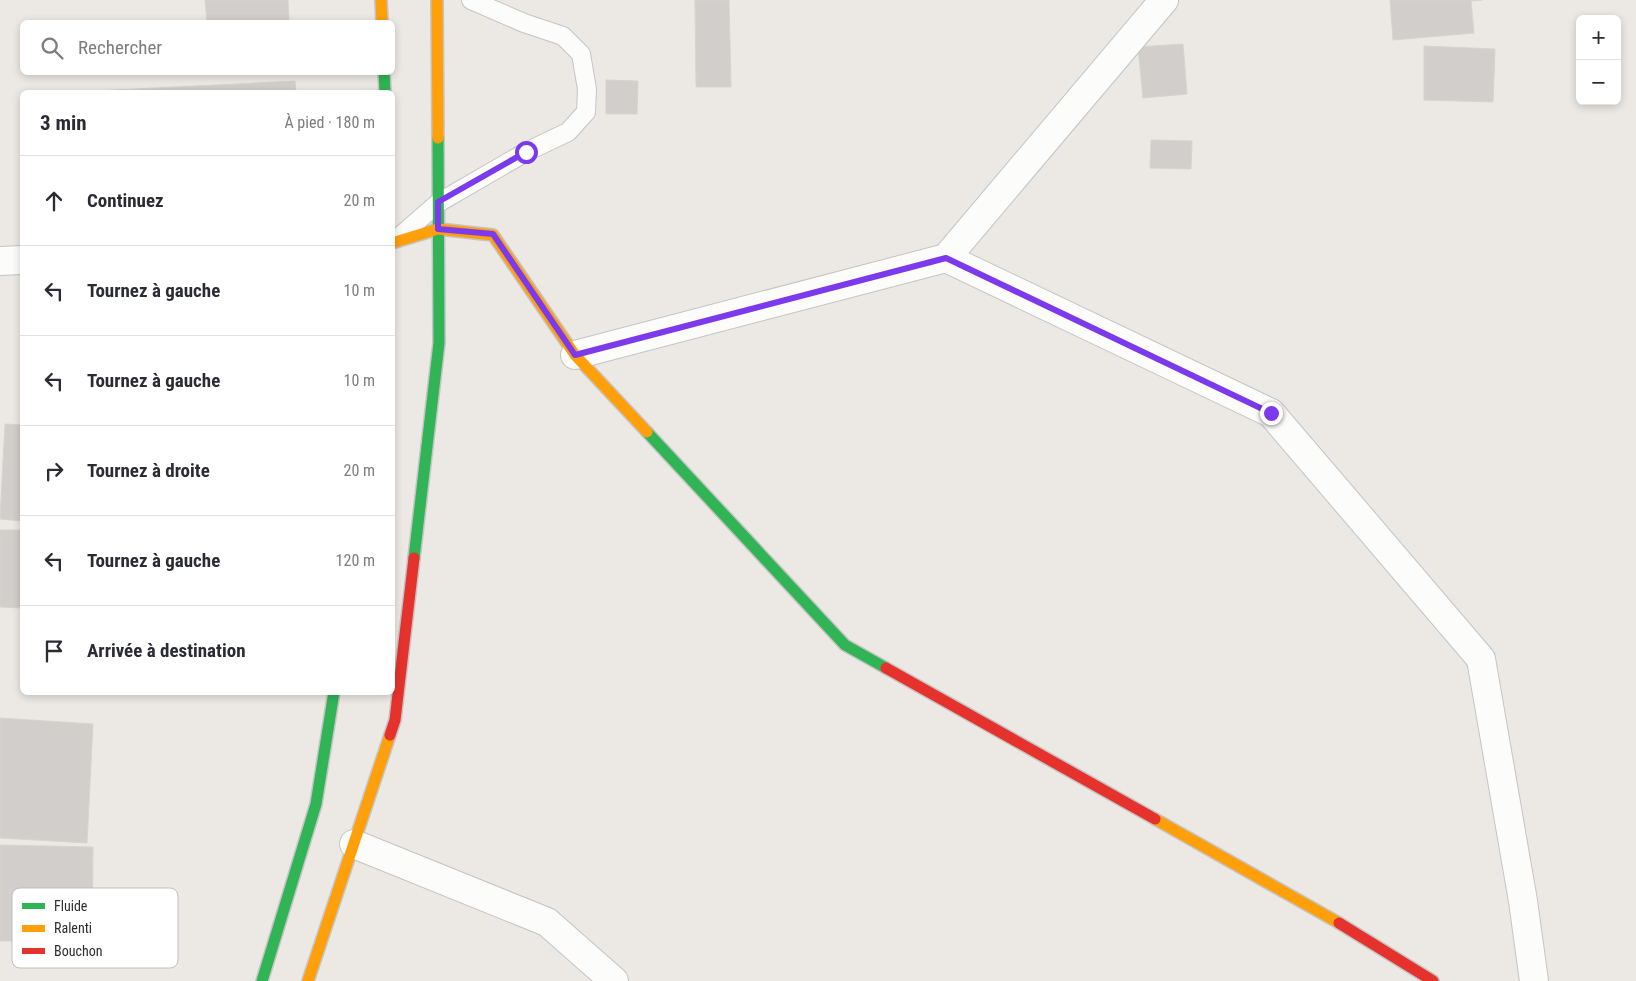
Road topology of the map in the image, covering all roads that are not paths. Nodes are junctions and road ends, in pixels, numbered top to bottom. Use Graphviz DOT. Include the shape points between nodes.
graph roads {
  1 [pos="381,0"];
  2 [pos="437,0"];
  3 [pos="470,0"];
  4 [pos="1164,0"];
  5 [pos="382,20"];
  6 [pos="384,75"];
  7 [pos="385,90"];
  8 [pos="438,202"];
  9 [pos="438,229"];
  10 [pos="395,239"];
  11 [pos="395,241"];
  12 [pos="946,258"];
  13 [pos="20,260"];
  14 [pos="0,261"];
  15 [pos="575,355"];
  16 [pos="334,695"];
  17 [pos="354,844"];
  18 [pos="262,981"];
  19 [pos="308,981"];
  20 [pos="614,981"];
  21 [pos="1433,981"];
  22 [pos="1534,981"];
  1 -- 5 [label="main road"];
  2 -- 8 [label="main road"];
  3 -- 8 [label="lane" via="563,36 581,54 587,89 586,112 568,132"];
  4 -- 12 [label="street"];
  6 -- 7 [label="main road"];
  8 -- 9 [label="main road"];
  8 -- 10 [label="lane"];
  9 -- 11 [label="main road"];
  9 -- 15 [label="main road" via="493,234"];
  9 -- 17 [label="main road" via="439,343 395,720"];
  12 -- 15 [label="street"];
  12 -- 22 [label="street" via="1271,413 1481,659"];
  13 -- 14 [label="street"];
  15 -- 21 [label="main road" via="845,645 1332,918"];
  16 -- 18 [label="main road" via="316,804"];
  17 -- 19 [label="main road"];
  17 -- 20 [label="street" via="547,922"];
}
